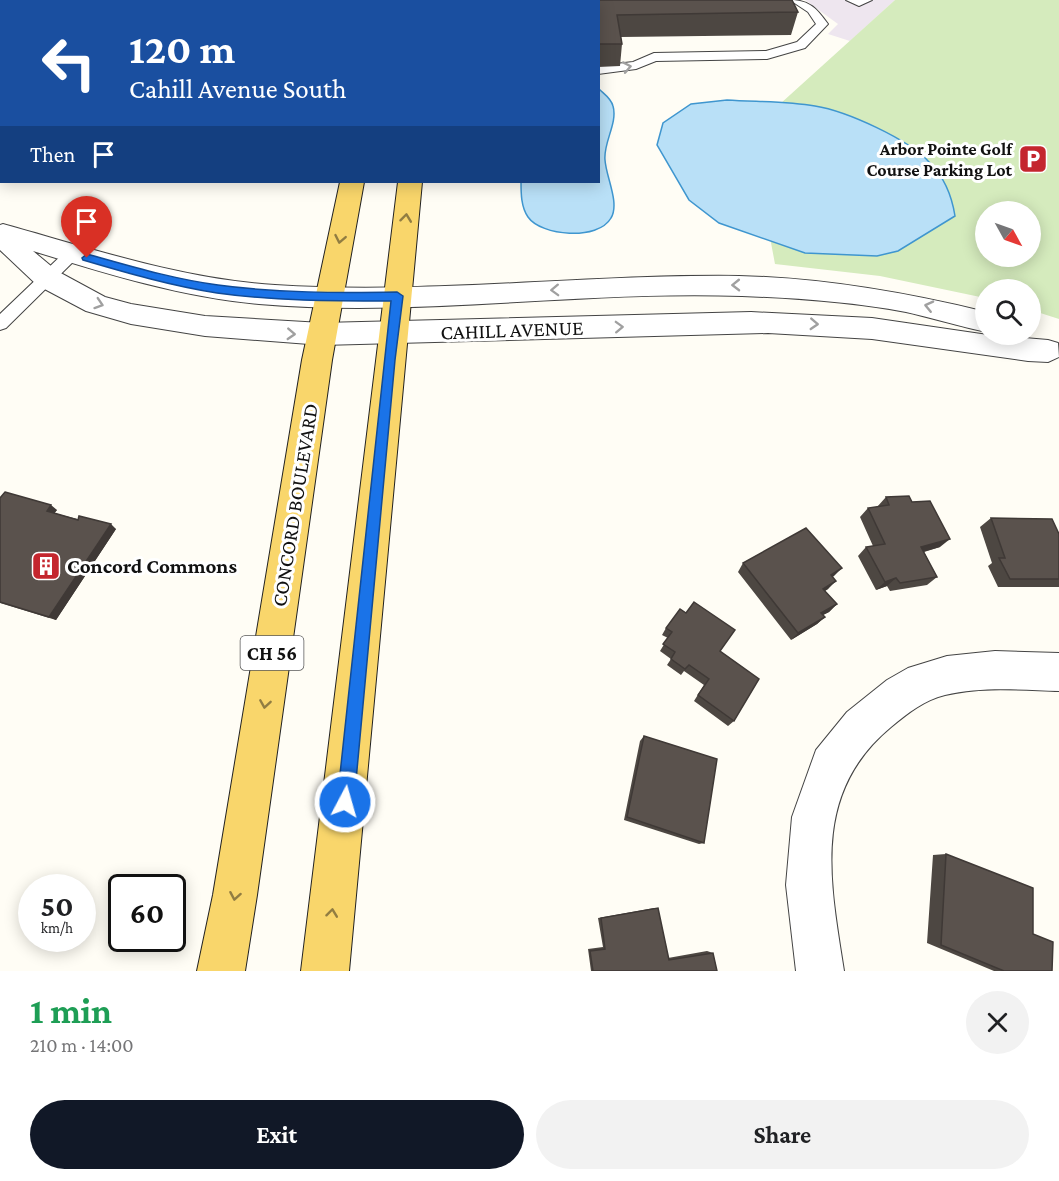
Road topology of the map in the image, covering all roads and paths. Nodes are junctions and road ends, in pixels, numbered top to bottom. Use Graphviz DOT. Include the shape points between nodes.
graph roads {
  1 [pos="796,0"];
  2 [pos="852,0"];
  3 [pos="866,0"];
  4 [pos="600,70"];
  5 [pos="352,183"];
  6 [pos="410,183"];
  7 [pos="0,234"];
  8 [pos="73,254"];
  9 [pos="47,278"];
  10 [pos="397,296"];
  11 [pos="328,297"];
  12 [pos="975,318"];
  13 [pos="0,323"];
  14 [pos="392,333"];
  15 [pos="322,334"];
  16 [pos="1038,345"];
  17 [pos="1053,353"];
  18 [pos="1059,672"];
  19 [pos="221,971"];
  20 [pos="325,971"];
  21 [pos="820,971"];
  4 -- 1 [label="lane, one-way" via="636,65 654,57 767,55 801,45 822,24 812,10"];
  2 -- 3 [label="lane"];
  5 -- 11 [label="main road, CONCORD BOULEVARD / CH 56, one-way"];
  10 -- 6 [label="main road, one-way"];
  7 -- 8 [label="street, CAHILL AVENUE"];
  7 -- 9 [label="street, CAHILL AVENUE"];
  8 -- 9 [label="lane"];
  8 -- 11 [label="street, CAHILL AVENUE" via="188,284"];
  9 -- 13 [label="lane"];
  9 -- 15 [label="street, CAHILL AVENUE, one-way" via="96,304 131,314 205,326"];
  10 -- 11 [label="street, CAHILL AVENUE"];
  12 -- 10 [label="street, CAHILL AVENUE, one-way" via="868,294 774,286"];
  10 -- 14 [label="main road"];
  11 -- 15 [label="main road, CONCORD BOULEVARD / CH 56"];
  14 -- 15 [label="street, CAHILL AVENUE"];
  14 -- 17 [label="street, CAHILL AVENUE, one-way" via="772,323 850,327"];
  20 -- 14 [label="main road, one-way"];
  15 -- 19 [label="main road, CONCORD BOULEVARD / CH 56, one-way"];
  16 -- 17 [label="street, CAHILL AVENUE"];
  18 -- 21 [label="street" via="996,670 947,675 922,682 901,694 861,726 831,765 813,817 808,885"];
}
